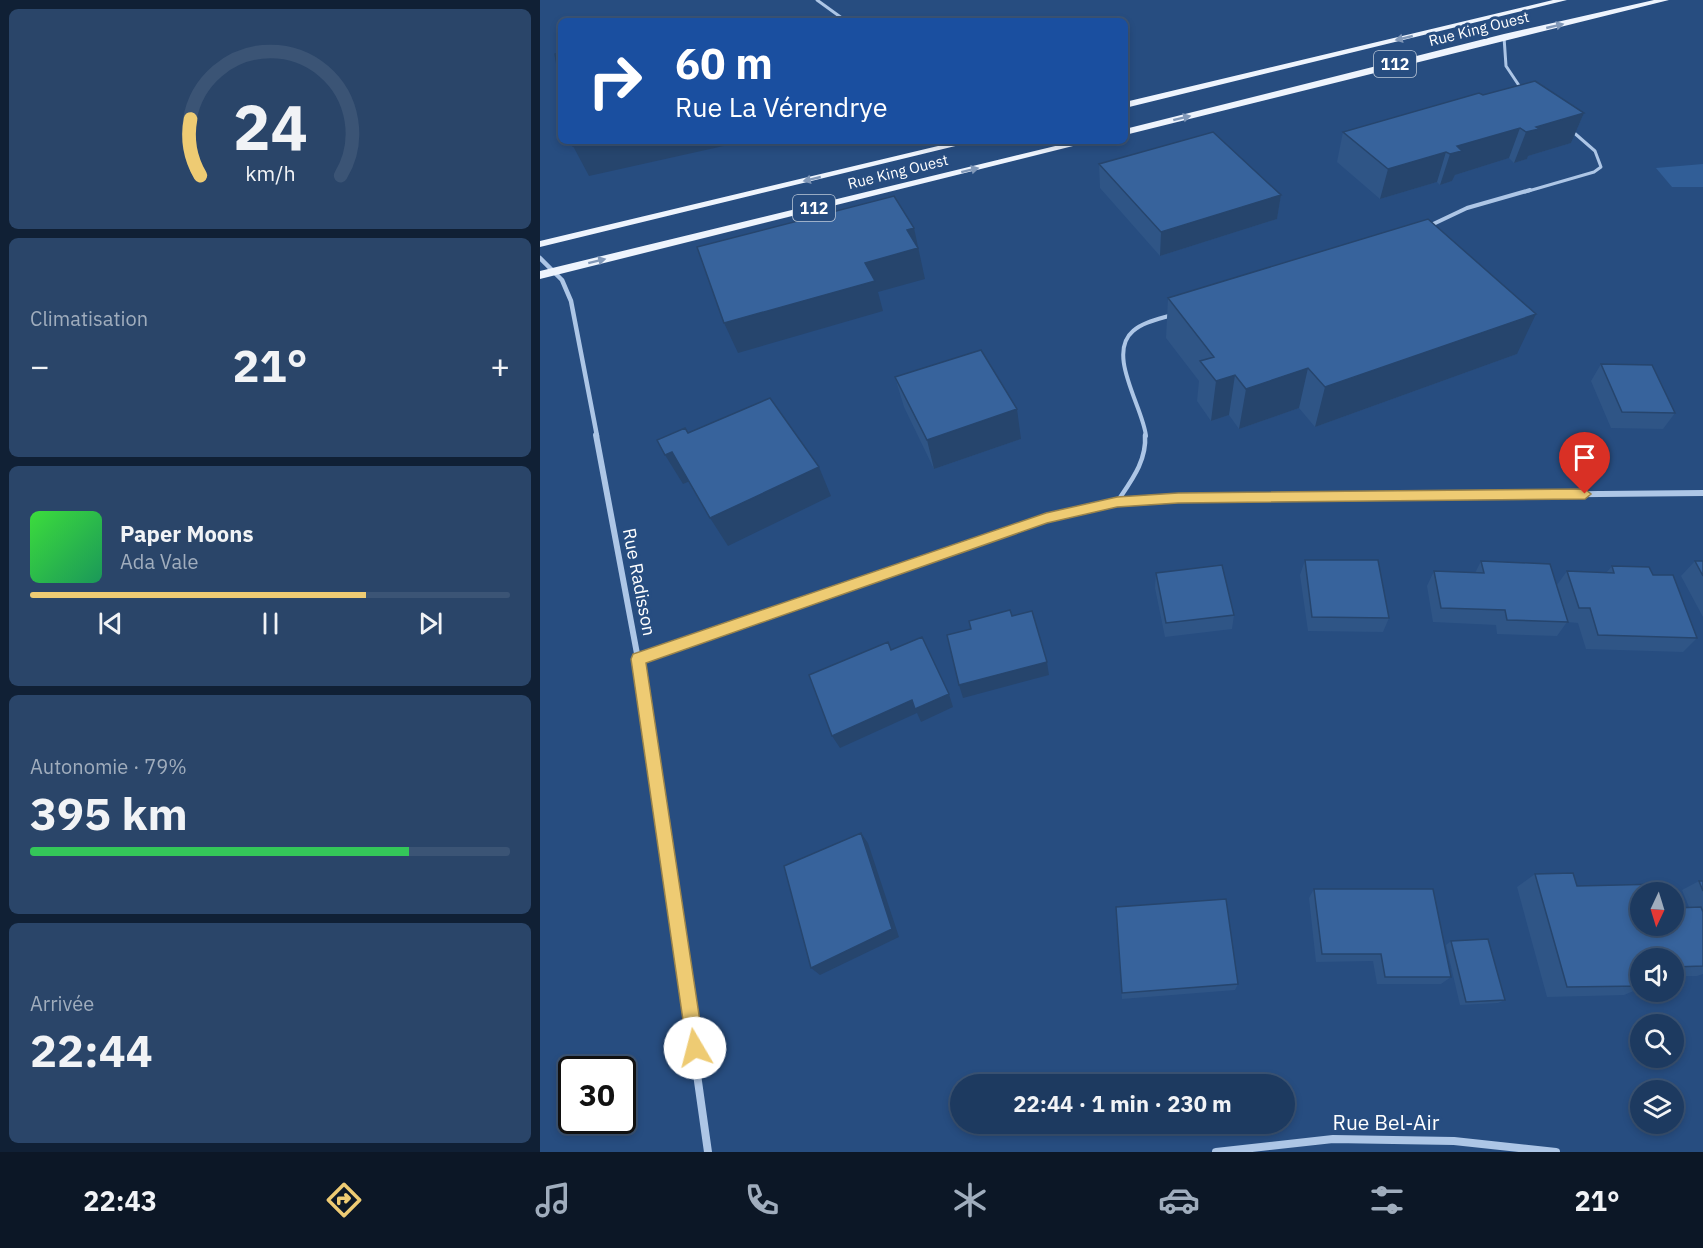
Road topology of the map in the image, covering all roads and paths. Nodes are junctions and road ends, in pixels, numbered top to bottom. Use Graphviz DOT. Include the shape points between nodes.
graph roads {
  1 [pos="817,0"];
  2 [pos="1563,0"];
  3 [pos="1665,0"];
  4 [pos="842,18"];
  5 [pos="1504,38"];
  6 [pos="1529,97"];
  7 [pos="1128,104"];
  8 [pos="1564,124"];
  9 [pos="1128,131"];
  10 [pos="958,144"];
  11 [pos="1068,144"];
  12 [pos="1426,228"];
  13 [pos="540,244"];
  14 [pos="540,258"];
  15 [pos="557,271"];
  16 [pos="540,275"];
  17 [pos="1176,314"];
  18 [pos="1703,493"];
  19 [pos="1117,502"];
  20 [pos="638,659"];
  21 [pos="708,1152"];
  22 [pos="1216,1152"];
  23 [pos="1556,1152"];
  1 -- 4 [label="lane"];
  2 -- 7 [label="main road, Rue King Ouest / 112, one-way"];
  5 -- 3 [label="main road, Rue King Ouest / 112, one-way"];
  5 -- 6 [label="lane" via="1506,66"];
  9 -- 5 [label="main road, Rue King Ouest / 112, one-way"];
  8 -- 12 [label="lane" via="1591,145 1601,159 1601,167 1467,208"];
  10 -- 13 [label="main road, Rue King Ouest / 112, one-way"];
  15 -- 11 [label="main road, Rue King Ouest / 112, one-way"];
  14 -- 15 [label="street"];
  15 -- 16 [label="main road, Rue King Ouest / 112"];
  15 -- 20 [label="street, Rue Radisson" via="570,293"];
  17 -- 19 [label="lane" via="1132,330 1125,338 1122,362 1145,427 1147,444 1143,460"];
  18 -- 19 [label="street" via="1178,498"];
  19 -- 20 [label="street" via="1046,518"];
  20 -- 21 [label="street, Rue Radisson"];
  22 -- 23 [label="street, Rue Bel-Air" via="1333,1139 1454,1141"];
}
